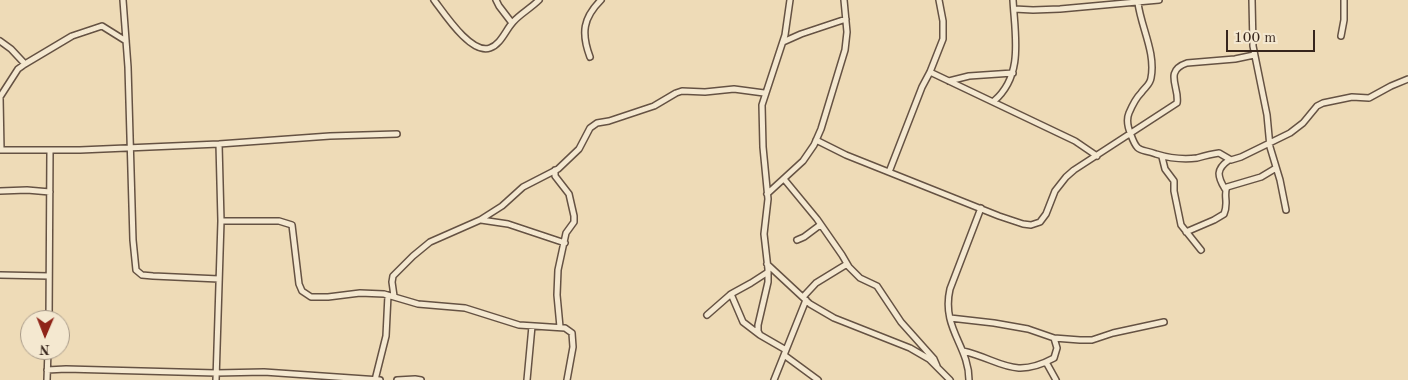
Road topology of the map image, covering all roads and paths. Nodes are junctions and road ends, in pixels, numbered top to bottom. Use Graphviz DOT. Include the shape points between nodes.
graph roads {
  1 [pos="123,0"];
  2 [pos="434,0"];
  3 [pos="496,0"];
  4 [pos="539,0"];
  5 [pos="601,0"];
  6 [pos="790,0"];
  7 [pos="844,0"];
  8 [pos="938,0"];
  9 [pos="1013,0"];
  10 [pos="1159,0"];
  11 [pos="1252,0"];
  12 [pos="1344,0"];
  13 [pos="1138,3"];
  14 [pos="1014,9"];
  15 [pos="846,19"];
  16 [pos="512,23"];
  17 [pos="1341,36"];
  18 [pos="0,41"];
  19 [pos="126,41"];
  20 [pos="783,42"];
  21 [pos="1254,55"];
  22 [pos="590,57"];
  23 [pos="25,64"];
  24 [pos="930,72"];
  25 [pos="1013,72"];
  26 [pos="1408,79"];
  27 [pos="949,81"];
  28 [pos="764,93"];
  29 [pos="0,97"];
  30 [pos="994,101"];
  31 [pos="1130,133"];
  32 [pos="398,134"];
  33 [pos="816,140"];
  34 [pos="219,144"];
  35 [pos="1269,144"];
  36 [pos="130,148"];
  37 [pos="0,150"];
  38 [pos="50,151"];
  39 [pos="1097,156"];
  40 [pos="1162,157"];
  41 [pos="1229,160"];
  42 [pos="1276,168"];
  43 [pos="555,170"];
  44 [pos="889,172"];
  45 [pos="784,179"];
  46 [pos="1225,189"];
  47 [pos="0,191"];
  48 [pos="50,192"];
  49 [pos="767,194"];
  50 [pos="981,208"];
  51 [pos="1286,210"];
  52 [pos="480,220"];
  53 [pos="221,221"];
  54 [pos="820,225"];
  55 [pos="1186,232"];
  56 [pos="797,240"];
  57 [pos="564,243"];
  58 [pos="1201,250"];
  59 [pos="767,264"];
  60 [pos="847,264"];
  61 [pos="768,272"];
  62 [pos="0,275"];
  63 [pos="49,276"];
  64 [pos="220,278"];
  65 [pos="731,294"];
  66 [pos="388,295"];
  67 [pos="394,296"];
  68 [pos="804,298"];
  69 [pos="49,310"];
  70 [pos="707,315"];
  71 [pos="950,318"];
  72 [pos="1164,322"];
  73 [pos="532,326"];
  74 [pos="560,327"];
  75 [pos="760,335"];
  76 [pos="1054,338"];
  77 [pos="963,351"];
  78 [pos="785,353"];
  79 [pos="48,360"];
  80 [pos="1046,362"];
  81 [pos="937,366"];
  82 [pos="48,370"];
  83 [pos="216,373"];
  84 [pos="345,378"];
  85 [pos="361,379"];
  86 [pos="47,380"];
  87 [pos="216,380"];
  88 [pos="375,380"];
  89 [pos="380,380"];
  90 [pos="397,380"];
  91 [pos="421,380"];
  92 [pos="527,380"];
  93 [pos="566,380"];
  94 [pos="774,380"];
  95 [pos="818,380"];
  96 [pos="950,380"];
  97 [pos="969,380"];
  98 [pos="1056,380"];
  1 -- 19 [label="street"];
  2 -- 16 [label="street" via="457,30 477,47 485,49 496,44"];
  3 -- 16 [label="street"];
  4 -- 16 [label="street"];
  5 -- 22 [label="street" via="584,28"];
  6 -- 20 [label="street"];
  7 -- 15 [label="street"];
  8 -- 24 [label="street" via="944,33"];
  9 -- 14 [label="street"];
  10 -- 13 [label="street"];
  11 -- 21 [label="street"];
  12 -- 17 [label="street"];
  13 -- 14 [label="street"];
  13 -- 31 [label="street" via="1152,73 1149,85 1141,92 1129,114"];
  14 -- 25 [label="street" via="1016,56"];
  15 -- 20 [label="street"];
  15 -- 33 [label="street" via="845,50"];
  18 -- 23 [label="street"];
  19 -- 23 [label="street" via="99,27 72,36"];
  19 -- 36 [label="street"];
  20 -- 28 [label="street"];
  21 -- 31 [label="street" via="1180,66 1174,75 1177,103"];
  21 -- 35 [label="street" via="1267,115"];
  23 -- 29 [label="street" via="18,69"];
  24 -- 27 [label="street"];
  24 -- 44 [label="street"];
  25 -- 27 [label="street"];
  25 -- 30 [label="street" via="1010,83"];
  26 -- 35 [label="street" via="1369,98 1352,97 1323,103 1303,123"];
  27 -- 30 [label="street"];
  28 -- 43 [label="street" via="734,89 676,92 654,106 594,124 579,149"];
  28 -- 49 [label="street" via="762,132"];
  29 -- 37 [label="street"];
  30 -- 39 [label="street" via="1075,141"];
  31 -- 39 [label="street"];
  31 -- 40 [label="street" via="1140,150"];
  32 -- 34 [label="street"];
  33 -- 44 [label="street"];
  33 -- 45 [label="street" via="803,161"];
  34 -- 36 [label="street"];
  34 -- 53 [label="street"];
  35 -- 41 [label="street" via="1241,158"];
  35 -- 42 [label="street"];
  36 -- 38 [label="street"];
  36 -- 64 [label="street" via="136,270 142,275"];
  37 -- 38 [label="street"];
  38 -- 48 [label="street"];
  39 -- 50 [label="street" via="1074,170 1058,186 1043,218 1036,224 1018,223"];
  40 -- 41 [label="street" via="1219,154"];
  40 -- 55 [label="street" via="1165,169 1174,179 1180,222"];
  41 -- 46 [label="street" via="1219,169"];
  42 -- 46 [label="street" via="1261,177"];
  42 -- 51 [label="street"];
  43 -- 52 [label="street" via="523,187"];
  43 -- 57 [label="street" via="569,194 574,212 574,222"];
  44 -- 50 [label="street"];
  45 -- 49 [label="street"];
  45 -- 54 [label="street"];
  46 -- 55 [label="street" via="1224,214"];
  47 -- 48 [label="street"];
  48 -- 63 [label="street"];
  49 -- 59 [label="street" via="764,234"];
  50 -- 71 [label="street" via="950,289"];
  52 -- 57 [label="street" via="508,224"];
  52 -- 67 [label="street" via="422,248 393,276"];
  53 -- 64 [label="street"];
  53 -- 66 [label="street" via="279,221 292,225 299,284 307,296"];
  54 -- 56 [label="street"];
  54 -- 60 [label="street"];
  55 -- 58 [label="street"];
  57 -- 74 [label="street" via="557,281"];
  59 -- 61 [label="street"];
  59 -- 68 [label="street"];
  60 -- 68 [label="street" via="816,283"];
  60 -- 81 [label="street" via="860,278 877,286"];
  61 -- 65 [label="street"];
  61 -- 75 [label="street" via="758,324"];
  62 -- 63 [label="street"];
  63 -- 69 [label="street"];
  64 -- 83 [label="street"];
  65 -- 70 [label="street"];
  65 -- 75 [label="street" via="745,325"];
  66 -- 67 [label="street"];
  66 -- 88 [label="street" via="386,336"];
  67 -- 73 [label="street" via="418,304 465,308 514,324"];
  68 -- 78 [label="street"];
  68 -- 81 [label="street" via="834,318 910,348"];
  71 -- 76 [label="street" via="1028,329"];
  71 -- 77 [label="street"];
  72 -- 76 [label="street" via="1092,340"];
  73 -- 74 [label="street"];
  73 -- 92 [label="street"];
  74 -- 93 [label="street" via="571,331 573,340"];
  75 -- 78 [label="street"];
  76 -- 80 [label="street" via="1056,354"];
  77 -- 80 [label="street" via="1018,370"];
  77 -- 97 [label="street"];
  78 -- 94 [label="street"];
  78 -- 95 [label="street"];
  79 -- 82 [label="street"];
  80 -- 98 [label="street"];
  81 -- 96 [label="street"];
  82 -- 83 [label="street"];
  82 -- 86 [label="street"];
  83 -- 84 [label="street" via="280,372"];
  83 -- 87 [label="street"];
  84 -- 85 [label="street"];
  85 -- 88 [label="street"];
  88 -- 89 [label="street"];
  90 -- 91 [label="street"];
}
